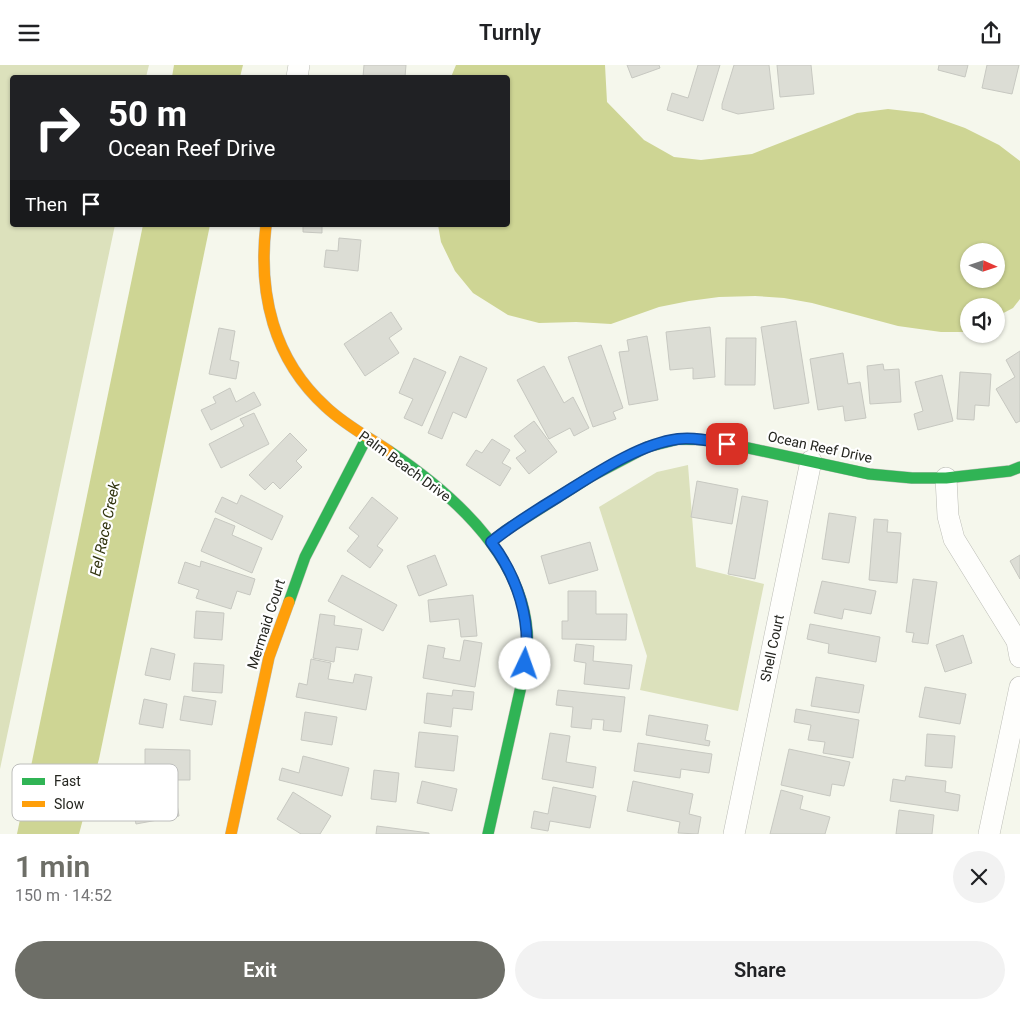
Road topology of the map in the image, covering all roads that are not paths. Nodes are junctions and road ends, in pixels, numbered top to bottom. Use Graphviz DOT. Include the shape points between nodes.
graph roads {
  1 [pos="266,227"];
  2 [pos="367,437"];
  3 [pos="811,461"];
  4 [pos="1020,467"];
  5 [pos="946,478"];
  6 [pos="491,542"];
  7 [pos="1020,657"];
  8 [pos="1020,687"];
  9 [pos="231,834"];
  10 [pos="488,834"];
  11 [pos="734,834"];
  12 [pos="989,834"];
  1 -- 2 [label="street, Palm Beach Drive" via="262,259 270,317 292,369 319,401"];
  2 -- 6 [label="street, Palm Beach Drive" via="440,489 460,506"];
  2 -- 9 [label="street, Mermaid Court" via="305,557 269,657"];
  3 -- 5 [label="street, Ocean Reef Drive" via="869,474"];
  3 -- 6 [label="street, Ocean Reef Drive" via="711,440 679,439 646,447 590,477"];
  3 -- 11 [label="street, Shell Court"];
  4 -- 5 [label="street, Ocean Reef Drive"];
  5 -- 7 [label="street" via="948,516 954,539 1017,641"];
  6 -- 10 [label="street, Palm Beach Drive" via="504,559 521,603 527,651"];
  8 -- 12 [label="street"];
}
